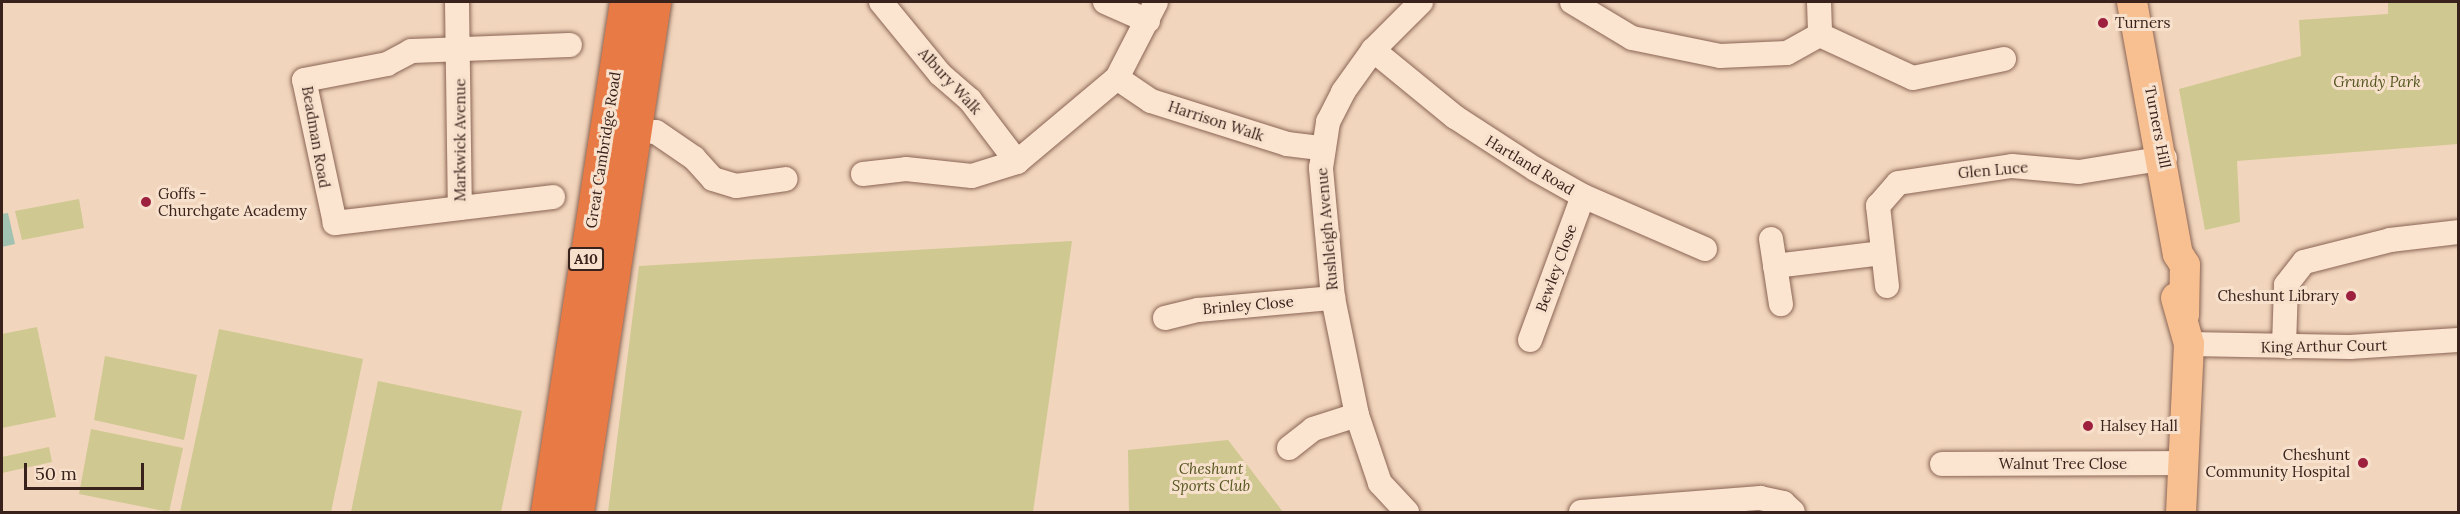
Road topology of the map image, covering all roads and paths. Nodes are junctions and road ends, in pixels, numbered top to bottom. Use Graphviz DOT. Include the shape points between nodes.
graph roads {
  1 [pos="457,2"];
  2 [pos="626,2"];
  3 [pos="654,2"];
  4 [pos="881,2"];
  5 [pos="1105,2"];
  6 [pos="1420,2"];
  7 [pos="1572,2"];
  8 [pos="1820,2"];
  9 [pos="2132,2"];
  10 [pos="1152,11"];
  11 [pos="1820,35"];
  12 [pos="570,45"];
  13 [pos="459,50"];
  14 [pos="1373,50"];
  15 [pos="2004,59"];
  16 [pos="1117,78"];
  17 [pos="636,130"];
  18 [pos="1322,148"];
  19 [pos="2165,158"];
  20 [pos="1017,162"];
  21 [pos="863,174"];
  22 [pos="786,180"];
  23 [pos="1583,196"];
  24 [pos="553,197"];
  25 [pos="460,208"];
  26 [pos="2458,232"];
  27 [pos="1772,239"];
  28 [pos="1705,249"];
  29 [pos="1882,253"];
  30 [pos="1775,266"];
  31 [pos="1887,286"];
  32 [pos="1333,298"];
  33 [pos="1780,304"];
  34 [pos="1165,318"];
  35 [pos="1530,340"];
  36 [pos="2458,340"];
  37 [pos="2189,344"];
  38 [pos="2284,346"];
  39 [pos="1357,415"];
  40 [pos="1289,448"];
  41 [pos="1942,464"];
  42 [pos="2183,464"];
  43 [pos="547,513"];
  44 [pos="577,513"];
  45 [pos="1407,513"];
  46 [pos="1581,513"];
  47 [pos="1793,513"];
  48 [pos="2181,513"];
  1 -- 13 [label="street, Markwick Avenue"];
  2 -- 43 [label="highway, Great Cambridge Road / A10"];
  3 -- 17 [label="highway, Great Cambridge Road / A10"];
  4 -- 20 [label="street, Albury Walk" via="940,74 970,100"];
  5 -- 10 [label="street"];
  6 -- 14 [label="street, Rushleigh Avenue"];
  7 -- 11 [label="street" via="1632,38 1720,56 1787,53"];
  8 -- 11 [label="street"];
  9 -- 19 [label="main road, Turners Hill"];
  10 -- 16 [label="street"];
  11 -- 15 [label="street" via="1913,78"];
  12 -- 13 [label="street"];
  13 -- 25 [label="street, Markwick Avenue"];
  13 -- 25 [label="street, Beadman Road" via="411,51 387,64 304,80 335,223"];
  14 -- 18 [label="street, Rushleigh Avenue" via="1343,92"];
  14 -- 23 [label="street, Hartland Road" via="1495,145"];
  16 -- 18 [label="street, Harrison Walk" via="1151,100 1287,144"];
  16 -- 20 [label="street"];
  17 -- 22 [label="street" via="656,132 694,158 713,179 736,186"];
  17 -- 44 [label="highway, Great Cambridge Road / A10"];
  18 -- 32 [label="street, Rushleigh Avenue"];
  19 -- 29 [label="street, Glen Luce" via="2079,172 2012,166 1898,183 1878,206"];
  19 -- 37 [label="main road, Turners Hill" via="2178,254 2173,266 2177,308 2184,315"];
  20 -- 21 [label="street" via="972,176 906,169"];
  23 -- 28 [label="street, Hartland Road"];
  23 -- 35 [label="street, Bewley Close"];
  24 -- 25 [label="street, Markwick Avenue"];
  26 -- 38 [label="street" via="2390,240 2304,262 2286,285"];
  27 -- 30 [label="street"];
  29 -- 30 [label="street"];
  29 -- 31 [label="street, Glen Luce"];
  30 -- 33 [label="street"];
  32 -- 34 [label="street, Brinley Close" via="1198,310"];
  32 -- 39 [label="street, Rushleigh Avenue"];
  36 -- 38 [label="street, King Arthur Court"];
  37 -- 38 [label="street, King Arthur Court"];
  37 -- 42 [label="main road, Turners Hill"];
  39 -- 40 [label="street" via="1312,429"];
  39 -- 45 [label="street, Rushleigh Avenue" via="1380,483"];
  41 -- 42 [label="street, Walnut Tree Close"];
  42 -- 48 [label="main road, Turners Hill"];
  46 -- 47 [label="street" via="1760,498 1783,503"];
}
